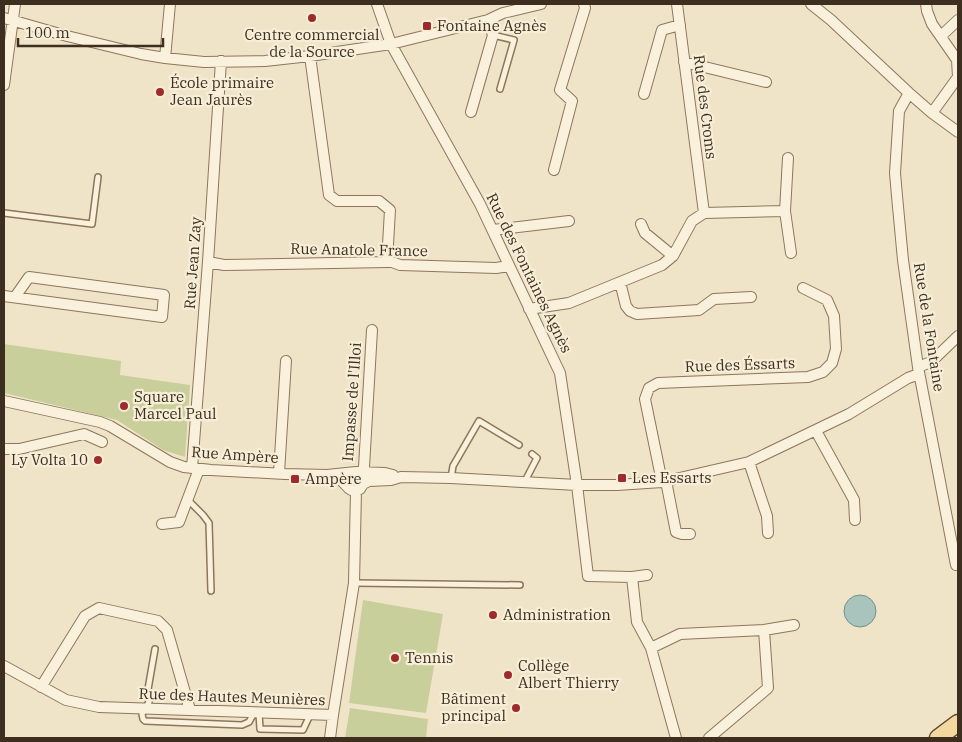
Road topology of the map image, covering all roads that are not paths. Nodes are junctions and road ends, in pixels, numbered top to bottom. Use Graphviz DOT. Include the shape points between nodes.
graph roads {
  1 [pos="15,4"];
  2 [pos="170,4"];
  3 [pos="377,4"];
  4 [pos="541,4"];
  5 [pos="584,4"];
  6 [pos="676,4"];
  7 [pos="811,4"];
  8 [pos="926,4"];
  9 [pos="8,19"];
  10 [pos="488,20"];
  11 [pos="958,20"];
  12 [pos="680,25"];
  13 [pos="493,35"];
  14 [pos="941,36"];
  15 [pos="391,44"];
  16 [pos="310,56"];
  17 [pos="165,58"];
  18 [pos="222,61"];
  19 [pos="684,62"];
  20 [pos="958,77"];
  21 [pos="766,82"];
  22 [pos="4,85"];
  23 [pos="500,89"];
  24 [pos="644,94"];
  25 [pos="908,94"];
  26 [pos="470,112"];
  27 [pos="932,113"];
  28 [pos="958,132"];
  29 [pos="788,158"];
  30 [pos="554,170"];
  31 [pos="98,178"];
  32 [pos="785,211"];
  33 [pos="4,213"];
  34 [pos="704,213"];
  35 [pos="569,221"];
  36 [pos="641,224"];
  37 [pos="492,230"];
  38 [pos="791,253"];
  39 [pos="674,256"];
  40 [pos="208,262"];
  41 [pos="387,262"];
  42 [pos="508,266"];
  43 [pos="620,282"];
  44 [pos="803,288"];
  45 [pos="4,296"];
  46 [pos="15,297"];
  47 [pos="751,297"];
  48 [pos="529,309"];
  49 [pos="372,330"];
  50 [pos="956,342"];
  51 [pos="286,361"];
  52 [pos="919,370"];
  53 [pos="4,401"];
  54 [pos="816,430"];
  55 [pos="102,442"];
  56 [pos="519,445"];
  57 [pos="4,449"];
  58 [pos="532,454"];
  59 [pos="749,462"];
  60 [pos="195,468"];
  61 [pos="279,473"];
  62 [pos="327,475"];
  63 [pos="452,478"];
  64 [pos="357,480"];
  65 [pos="525,481"];
  66 [pos="664,481"];
  67 [pos="577,485"];
  68 [pos="188,499"];
  69 [pos="855,520"];
  70 [pos="162,524"];
  71 [pos="768,533"];
  72 [pos="954,533"];
  73 [pos="690,534"];
  74 [pos="956,565"];
  75 [pos="647,575"];
  76 [pos="632,577"];
  77 [pos="354,582"];
  78 [pos="520,585"];
  79 [pos="211,591"];
  80 [pos="794,626"];
  81 [pos="764,630"];
  82 [pos="651,648"];
  83 [pos="155,649"];
  84 [pos="4,666"];
  85 [pos="41,687"];
  86 [pos="144,709"];
  87 [pos="190,710"];
  88 [pos="256,713"];
  89 [pos="310,714"];
  90 [pos="333,715"];
  91 [pos="193,723"];
  92 [pos="958,723"];
  93 [pos="330,738"];
  94 [pos="676,738"];
  95 [pos="709,738"];
  96 [pos="938,738"];
  1 -- 9 [label="street"];
  2 -- 17 [label="street"];
  3 -- 15 [label="street, Rue des Fontaines Agnès"];
  4 -- 10 [label="street"];
  5 -- 30 [label="street" via="560,90 572,101"];
  6 -- 12 [label="street, Rue des Croms"];
  7 -- 25 [label="street"];
  8 -- 14 [label="street" via="932,24"];
  9 -- 17 [label="street"];
  9 -- 22 [label="street"];
  10 -- 13 [label="street"];
  10 -- 15 [label="street"];
  11 -- 14 [label="street"];
  12 -- 19 [label="street, Rue des Croms"];
  12 -- 24 [label="street" via="662,30"];
  13 -- 23 [label="lane" via="514,40"];
  13 -- 26 [label="street"];
  14 -- 20 [label="street" via="957,60"];
  15 -- 16 [label="street"];
  15 -- 37 [label="street, Rue des Fontaines Agnès"];
  16 -- 18 [label="street"];
  16 -- 41 [label="street" via="329,195 337,201 379,201 390,210"];
  17 -- 18 [label="street"];
  18 -- 40 [label="street, Rue Jean Zay"];
  19 -- 21 [label="street"];
  19 -- 34 [label="street, Rue des Croms"];
  20 -- 27 [label="street"];
  25 -- 27 [label="street"];
  25 -- 52 [label="street, Rue de la Fontaine" via="899,111 895,173 903,260"];
  27 -- 28 [label="street"];
  29 -- 32 [label="street"];
  31 -- 33 [label="lane" via="92,224"];
  32 -- 34 [label="street"];
  32 -- 38 [label="street"];
  34 -- 39 [label="street" via="692,221"];
  35 -- 37 [label="street"];
  36 -- 39 [label="street" via="645,233"];
  37 -- 42 [label="street, Rue des Fontaines Agnès"];
  39 -- 43 [label="street" via="662,265"];
  40 -- 41 [label="street, Rue Anatole France" via="224,265"];
  40 -- 60 [label="street, Rue Jean Zay"];
  41 -- 42 [label="street, Rue Anatole France" via="400,265"];
  42 -- 48 [label="street, Rue des Fontaines Agnès"];
  43 -- 47 [label="street" via="626,306 637,314 699,310 714,299"];
  43 -- 48 [label="street" via="569,303"];
  44 -- 66 [label="street, Rue des Éssarts" via="826,300 834,316 836,349 832,363 824,372 808,377 658,383 649,388 645,399"];
  45 -- 46 [label="street"];
  46 -- 46 [label="street" via="162,317 164,295 29,277"];
  48 -- 67 [label="street, Rue des Fontaines Agnès" via="560,373"];
  49 -- 64 [label="street, Impasse de l'Illoi" via="364,467"];
  50 -- 52 [label="street, Rue Ampère"];
  51 -- 61 [label="street"];
  52 -- 54 [label="street, Rue Ampère" via="849,414"];
  52 -- 72 [label="street, Rue de la Fontaine"];
  53 -- 60 [label="street, Rue Ampère" via="100,422 170,462"];
  54 -- 59 [label="street, Rue Ampère"];
  54 -- 69 [label="street" via="854,500"];
  55 -- 57 [label="street" via="84,434 19,449"];
  56 -- 63 [label="lane" via="479,421 453,466"];
  58 -- 65 [label="lane" via="538,458"];
  59 -- 66 [label="street, Rue Ampère"];
  59 -- 71 [label="street" via="767,516"];
  60 -- 61 [label="street, Rue Ampère"];
  60 -- 68 [label="street, Rue Jean Zay"];
  61 -- 62 [label="street, Rue Ampère"];
  62 -- 64 [label="street, Rue Ampère"];
  62 -- 64 [label="street, Rue Ampère" via="340,480"];
  63 -- 64 [label="street, Rue Ampère" via="401,477 385,473"];
  63 -- 65 [label="street, Rue Ampère"];
  64 -- 77 [label="street, Rue des Hautes Meunières"];
  65 -- 67 [label="street, Rue Ampère"];
  66 -- 67 [label="street, Rue Ampère" via="617,486"];
  66 -- 73 [label="street" via="676,532"];
  67 -- 76 [label="street, Rue des Fontaines Agnès" via="588,576"];
  68 -- 70 [label="street, Rue Jean Zay" via="179,522"];
  68 -- 79 [label="lane" via="209,524"];
  72 -- 74 [label="street, Rue de la Fontaine"];
  75 -- 76 [label="street"];
  76 -- 82 [label="street" via="637,622"];
  77 -- 78 [label="lane"];
  77 -- 90 [label="street, Rue des Hautes Meunières"];
  80 -- 81 [label="street"];
  81 -- 82 [label="street" via="680,634"];
  81 -- 95 [label="street" via="768,688"];
  82 -- 94 [label="street"];
  83 -- 86 [label="lane" via="149,702"];
  84 -- 85 [label="street, Rue des Hautes Meunières"];
  85 -- 86 [label="street, Rue des Hautes Meunières" via="66,700 99,707"];
  85 -- 87 [label="street" via="85,616 99,608 158,621 168,630"];
  86 -- 87 [label="street, Rue des Hautes Meunières"];
  86 -- 91 [label="lane" via="145,721"];
  87 -- 88 [label="street, Rue des Hautes Meunières"];
  87 -- 91 [label="lane"];
  88 -- 89 [label="street, Rue des Hautes Meunières"];
  88 -- 89 [label="lane" via="260,729 304,730"];
  88 -- 91 [label="lane" via="242,725"];
  89 -- 90 [label="street, Rue des Hautes Meunières"];
  90 -- 93 [label="street"];
  92 -- 96 [label="main road"];
}
